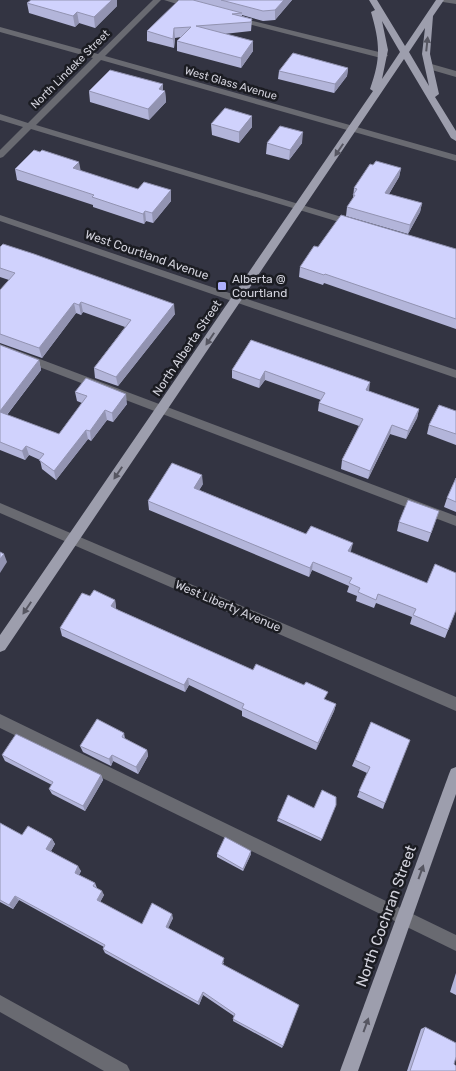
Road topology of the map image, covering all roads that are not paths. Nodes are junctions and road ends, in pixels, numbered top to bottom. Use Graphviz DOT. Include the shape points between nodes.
graph roads {
  1 [pos="157,0"];
  2 [pos="168,0"];
  3 [pos="373,0"];
  4 [pos="440,0"];
  5 [pos="446,0"];
  6 [pos="456,2"];
  7 [pos="205,10"];
  8 [pos="224,15"];
  9 [pos="430,15"];
  10 [pos="0,29"];
  11 [pos="406,52"];
  12 [pos="384,56"];
  13 [pos="98,57"];
  14 [pos="428,66"];
  15 [pos="456,74"];
  16 [pos="438,106"];
  17 [pos="366,110"];
  18 [pos="0,117"];
  19 [pos="29,126"];
  20 [pos="353,129"];
  21 [pos="456,138"];
  22 [pos="0,155"];
  23 [pos="456,158"];
  24 [pos="300,208"];
  25 [pos="0,218"];
  26 [pos="358,225"];
  27 [pos="237,299"];
  28 [pos="0,348"];
  29 [pos="456,374"];
  30 [pos="163,408"];
  31 [pos="0,508"];
  32 [pos="456,521"];
  33 [pos="73,540"];
  34 [pos="0,646"];
  35 [pos="456,704"];
  36 [pos="0,721"];
  37 [pos="456,774"];
  38 [pos="405,918"];
  39 [pos="456,943"];
  40 [pos="0,1003"];
  41 [pos="121,1071"];
  42 [pos="349,1071"];
  1 -- 13 [label="street, North Lindeke Street"];
  2 -- 7 [label="street"];
  3 -- 11 [label="main road"];
  3 -- 12 [label="main road" via="384,43"];
  4 -- 9 [label="main road, North Alberta Street"];
  5 -- 6 [label="street"];
  8 -- 12 [label="street"];
  9 -- 11 [label="main road, North Alberta Street"];
  14 -- 9 [label="main road, North Alberta Street, one-way"];
  10 -- 13 [label="street, West Glass Avenue"];
  11 -- 16 [label="main road"];
  11 -- 17 [label="main road, North Alberta Street"];
  12 -- 17 [label="main road"];
  13 -- 19 [label="street, North Lindeke Street"];
  13 -- 20 [label="street, West Glass Avenue"];
  14 -- 15 [label="street"];
  14 -- 16 [label="main road, North Alberta Street"];
  16 -- 21 [label="main road"];
  17 -- 20 [label="main road, North Alberta Street"];
  18 -- 19 [label="street"];
  19 -- 22 [label="street, North Lindeke Street"];
  19 -- 24 [label="street"];
  20 -- 23 [label="street, West Glass Avenue"];
  20 -- 24 [label="main road, North Alberta Street, one-way"];
  24 -- 26 [label="street"];
  24 -- 27 [label="main road, North Alberta Street"];
  25 -- 27 [label="street, West Courtland Avenue"];
  27 -- 29 [label="street, West Courtland Avenue"];
  27 -- 30 [label="main road, North Alberta Street, one-way"];
  28 -- 30 [label="street"];
  30 -- 32 [label="street"];
  30 -- 33 [label="main road, North Alberta Street, one-way"];
  31 -- 33 [label="street, West Liberty Avenue"];
  33 -- 34 [label="main road, North Alberta Street, one-way"];
  33 -- 35 [label="street, West Liberty Avenue"];
  36 -- 38 [label="street"];
  38 -- 37 [label="main road, North Cochran Street, one-way"];
  38 -- 39 [label="street"];
  42 -- 38 [label="main road, North Cochran Street, one-way"];
  40 -- 41 [label="street"];
}
